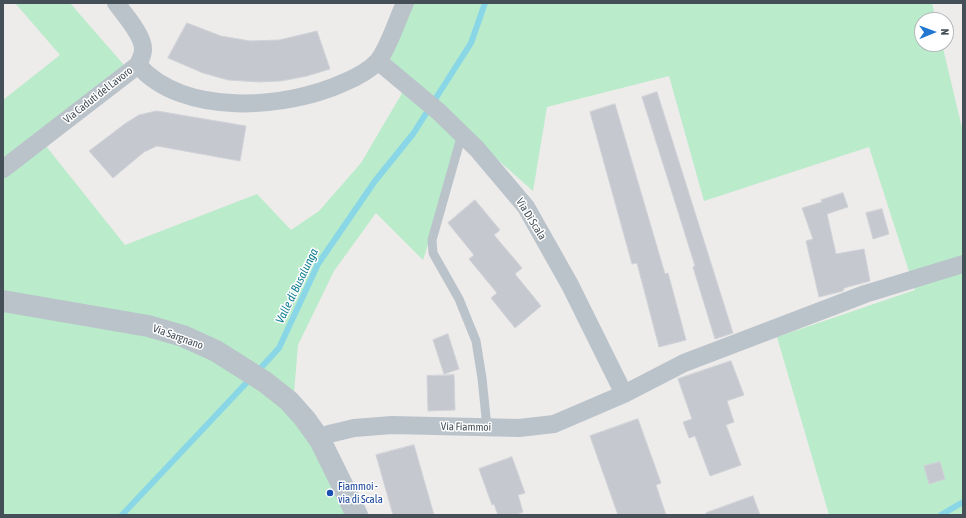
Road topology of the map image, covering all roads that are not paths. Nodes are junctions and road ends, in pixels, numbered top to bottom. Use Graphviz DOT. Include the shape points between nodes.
graph roads {
  1 [pos="116,3"];
  2 [pos="405,3"];
  3 [pos="378,62"];
  4 [pos="138,64"];
  5 [pos="462,134"];
  6 [pos="3,169"];
  7 [pos="963,264"];
  8 [pos="3,301"];
  9 [pos="624,394"];
  10 [pos="487,427"];
  11 [pos="320,440"];
  12 [pos="357,515"];
  1 -- 4 [label="street, Via Caduti del Lavoro" via="142,40 142,58"];
  2 -- 3 [label="street"];
  3 -- 4 [label="street" via="359,76 299,98 239,104 216,102 175,91 145,73"];
  3 -- 5 [label="street, Via Di Scala"];
  4 -- 6 [label="street, Via Caduti del Lavoro"];
  5 -- 9 [label="street, Via Di Scala" via="526,206 570,285"];
  5 -- 10 [label="lane" via="432,240 432,253 459,299 476,341"];
  7 -- 9 [label="street, Via Fiammoi" via="865,294 684,363"];
  8 -- 11 [label="street, Via Sargnano" via="148,326 184,336 265,382 289,401 306,419"];
  9 -- 10 [label="street, Via Fiammoi" via="554,424 519,428"];
  10 -- 11 [label="street, Via Fiammoi" via="354,428 329,434"];
  11 -- 12 [label="street"];
}
